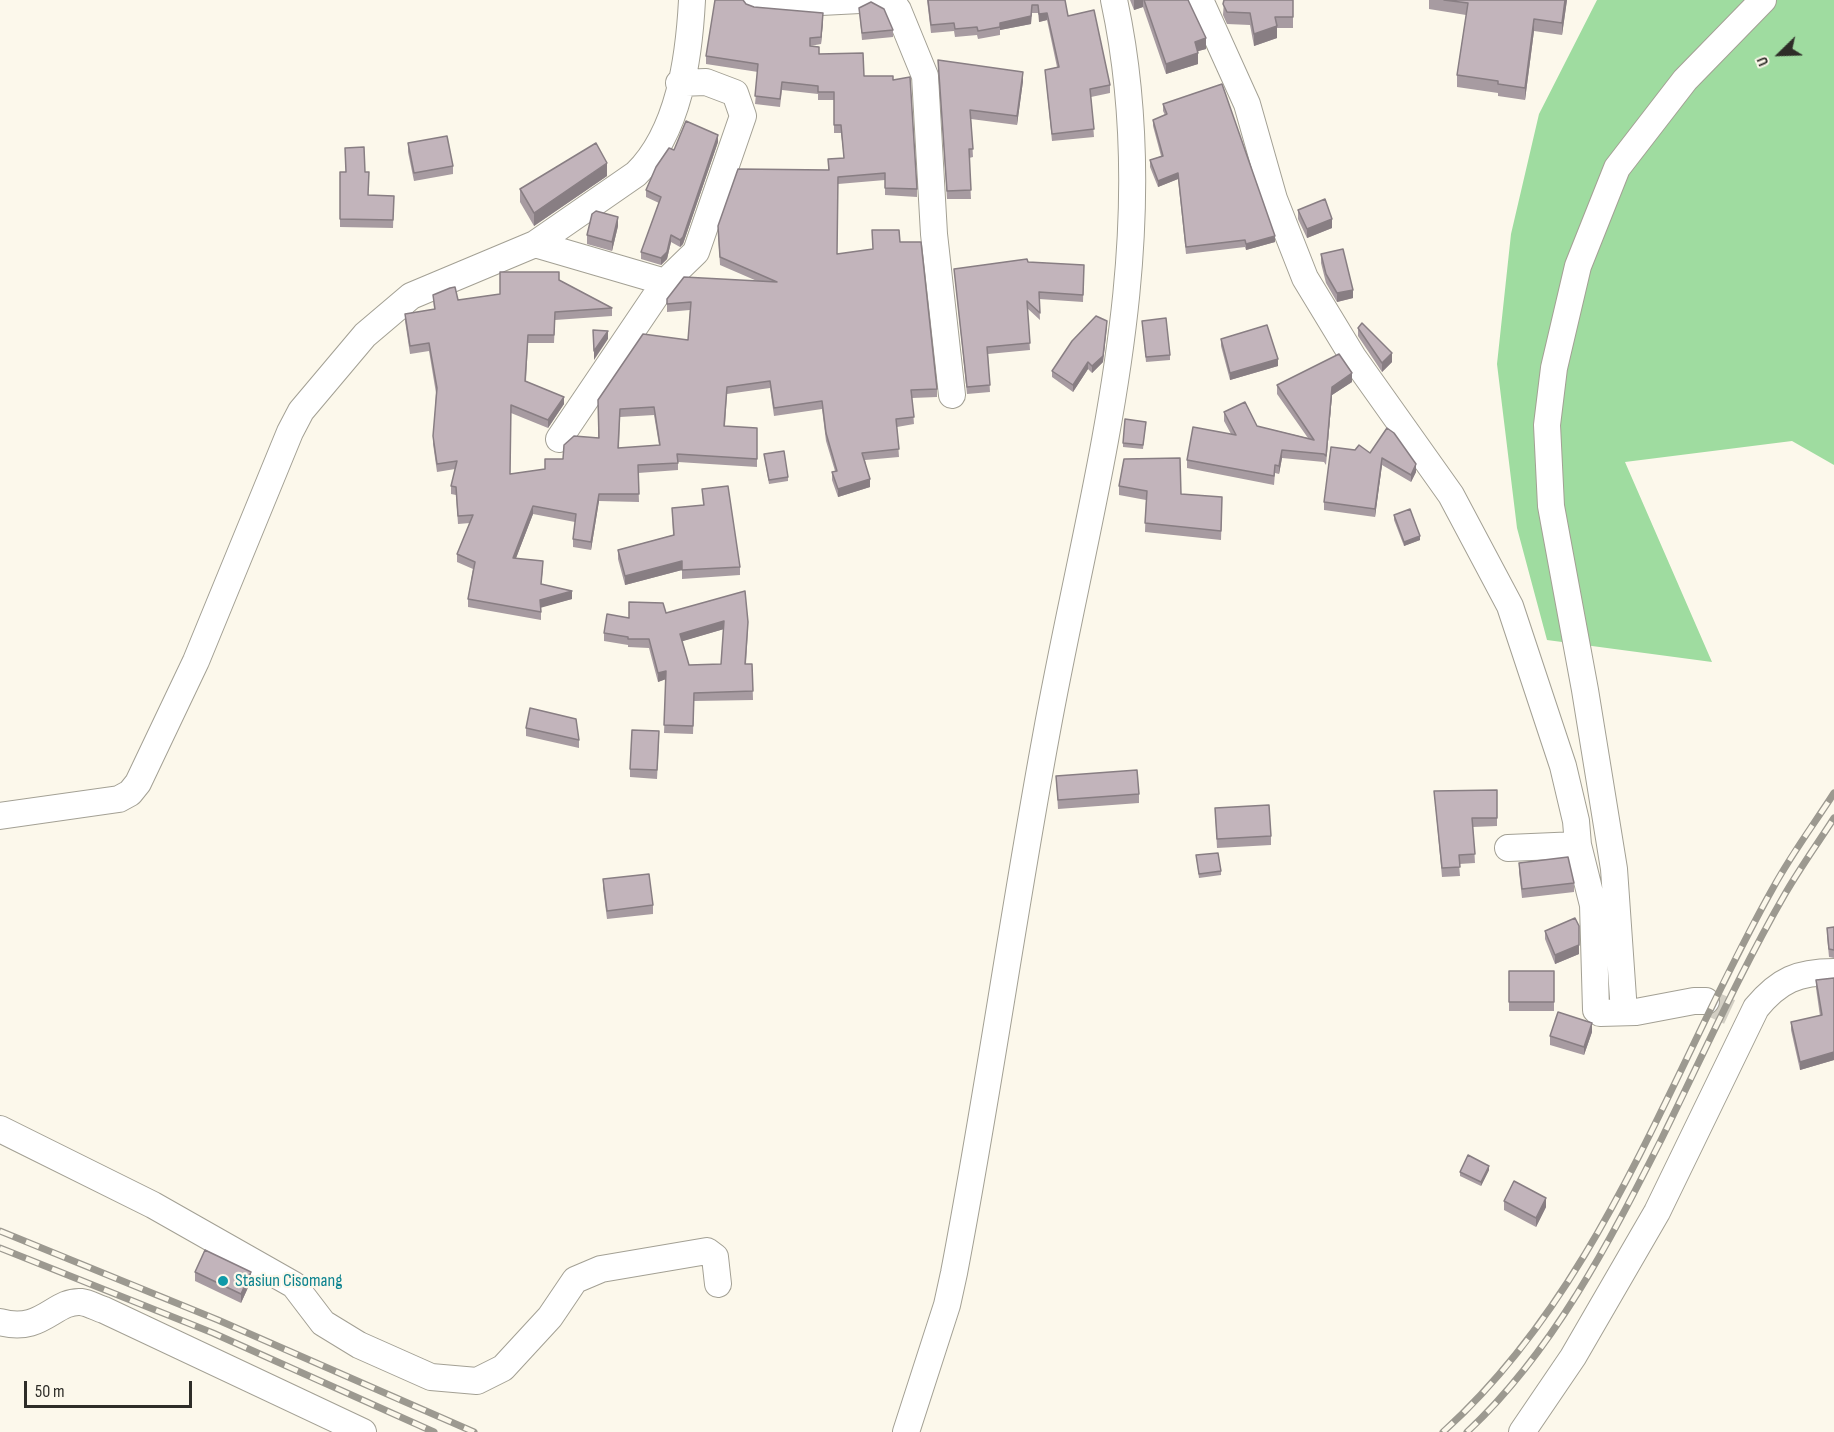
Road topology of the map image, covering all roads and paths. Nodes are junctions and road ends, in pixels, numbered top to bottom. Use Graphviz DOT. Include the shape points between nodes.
graph roads {
  1 [pos="692,0"];
  2 [pos="755,0"];
  3 [pos="860,0"];
  4 [pos="882,0"];
  5 [pos="1114,0"];
  6 [pos="1200,0"];
  7 [pos="1763,0"];
  8 [pos="679,83"];
  9 [pos="534,244"];
  10 [pos="665,282"];
  11 [pos="952,395"];
  12 [pos="559,439"];
  13 [pos="0,816"];
  14 [pos="1578,845"];
  15 [pos="1508,848"];
  16 [pos="1834,972"];
  17 [pos="1706,1001"];
  18 [pos="1624,1012"];
  19 [pos="0,1129"];
  20 [pos="718,1284"];
  21 [pos="0,1322"];
  22 [pos="363,1432"];
  23 [pos="906,1432"];
  24 [pos="1522,1432"];
  1 -- 8 [label="street" via="689,54"];
  2 -- 3 [label="street"];
  4 -- 11 [label="street" via="893,3 898,10 925,75 934,234"];
  5 -- 23 [label="street" via="1127,68 1133,130 1133,228 1125,327 1046,736 954,1273"];
  6 -- 14 [label="street" via="1247,104 1274,199 1305,278 1353,357 1451,495 1510,606 1563,766"];
  7 -- 18 [label="street" via="1685,80 1617,168 1578,266 1554,368 1547,425 1551,506 1614,869"];
  8 -- 9 [label="street" via="665,136 647,162 636,174"];
  8 -- 10 [label="street" via="706,82 735,93 743,116 696,252"];
  9 -- 10 [label="street"];
  9 -- 13 [label="street" via="411,296 365,335 301,411 196,661 130,793 104,802"];
  10 -- 12 [label="street"];
  14 -- 15 [label="street"];
  14 -- 18 [label="street" via="1593,905 1594,1005 1600,1013"];
  16 -- 24 [label="street" via="1809,972 1772,989 1740,1019 1657,1212 1573,1358"];
  17 -- 18 [label="street"];
  19 -- 20 [label="street" via="153,1205 294,1285 323,1323 359,1345 431,1377 477,1381 503,1368 550,1317 575,1280 601,1269 707,1251 715,1257"];
  21 -- 22 [label="street" via="13,1326 35,1323 81,1302"];
}
